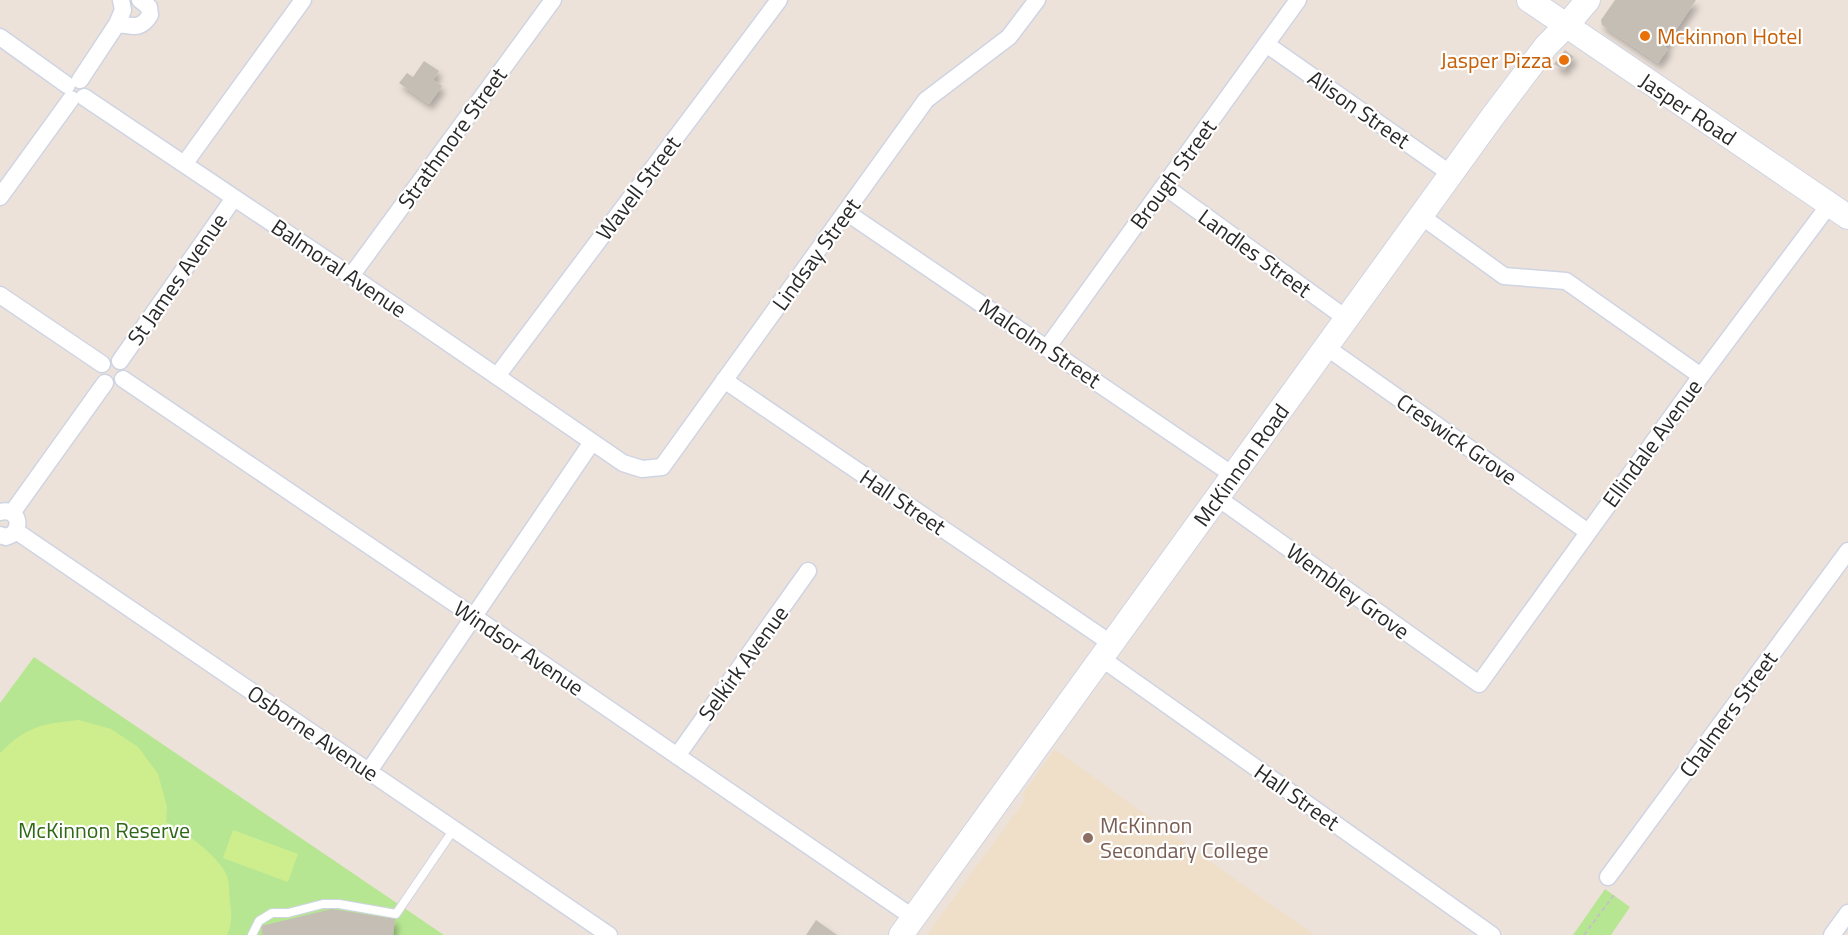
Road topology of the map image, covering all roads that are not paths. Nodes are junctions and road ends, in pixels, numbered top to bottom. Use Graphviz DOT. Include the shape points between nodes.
graph roads {
  1 [pos="121,0"];
  2 [pos="140,0"];
  3 [pos="303,0"];
  4 [pos="553,0"];
  5 [pos="779,0"];
  6 [pos="1037,0"];
  7 [pos="1298,0"];
  8 [pos="1529,0"];
  9 [pos="1588,0"];
  10 [pos="117,24"];
  11 [pos="1566,26"];
  12 [pos="0,37"];
  13 [pos="1266,44"];
  14 [pos="75,90"];
  15 [pos="185,164"];
  16 [pos="1451,174"];
  17 [pos="1164,186"];
  18 [pos="0,197"];
  19 [pos="234,198"];
  20 [pos="846,212"];
  21 [pos="1843,213"];
  22 [pos="1421,216"];
  23 [pos="351,276"];
  24 [pos="0,295"];
  25 [pos="1347,319"];
  26 [pos="1326,347"];
  27 [pos="1047,348"];
  28 [pos="120,361"];
  29 [pos="102,364"];
  30 [pos="497,376"];
  31 [pos="1701,376"];
  32 [pos="123,379"];
  33 [pos="724,380"];
  34 [pos="105,382"];
  35 [pos="592,442"];
  36 [pos="1233,475"];
  37 [pos="1218,498"];
  38 [pos="6,512"];
  39 [pos="1588,532"];
  40 [pos="8,533"];
  41 [pos="1848,551"];
  42 [pos="808,571"];
  43 [pos="473,616"];
  44 [pos="1106,651"];
  45 [pos="1479,684"];
  46 [pos="677,756"];
  47 [pos="369,771"];
  48 [pos="454,829"];
  49 [pos="1608,877"];
  50 [pos="1848,913"];
  51 [pos="907,926"];
  52 [pos="252,935"];
  53 [pos="609,935"];
  54 [pos="1492,935"];
  55 [pos="1832,935"];
  1 -- 10 [label="street" via="123,10"];
  2 -- 10 [label="street" via="149,7 146,23 136,27"];
  3 -- 15 [label="street"];
  4 -- 23 [label="street, Strathmore Street"];
  5 -- 30 [label="street, Wavell Street"];
  6 -- 20 [label="street, Lindsay Street" via="1009,38 926,100"];
  7 -- 13 [label="street, Brough Street"];
  8 -- 11 [label="street, Jasper Road"];
  9 -- 11 [label="street, McKinnon Road"];
  10 -- 14 [label="street"];
  11 -- 16 [label="street, McKinnon Road" via="1546,46"];
  11 -- 21 [label="street, Jasper Road"];
  12 -- 14 [label="street, Balmoral Avenue"];
  13 -- 16 [label="street, Alison Street"];
  13 -- 17 [label="street, Brough Street"];
  14 -- 15 [label="street, Balmoral Avenue"];
  14 -- 18 [label="street"];
  15 -- 19 [label="street, Balmoral Avenue"];
  16 -- 22 [label="street, McKinnon Road"];
  17 -- 25 [label="street, Landles Street"];
  17 -- 27 [label="street, Brough Street"];
  19 -- 23 [label="street, Balmoral Avenue"];
  19 -- 28 [label="street, St James Avenue"];
  20 -- 27 [label="street, Malcolm Street"];
  20 -- 33 [label="street, Lindsay Street"];
  21 -- 31 [label="street, Ellindale Avenue"];
  22 -- 25 [label="street, McKinnon Road"];
  22 -- 31 [label="street" via="1504,276 1566,281"];
  23 -- 30 [label="street, Balmoral Avenue"];
  24 -- 29 [label="street"];
  25 -- 26 [label="street, McKinnon Road"];
  26 -- 36 [label="street, McKinnon Road"];
  26 -- 39 [label="street, Creswick Grove"];
  27 -- 36 [label="street, Malcolm Street"];
  28 -- 29 [label="street" via="108,359"];
  28 -- 32 [label="street" via="125,368"];
  29 -- 34 [label="street" via="99,372"];
  30 -- 35 [label="street, Balmoral Avenue"];
  31 -- 39 [label="street, Ellindale Avenue"];
  32 -- 34 [label="street" via="113,385"];
  32 -- 43 [label="street, Windsor Avenue"];
  33 -- 35 [label="street, Lindsay Street" via="662,467 642,469 623,464"];
  33 -- 44 [label="street, Hall Street"];
  34 -- 38 [label="street"];
  35 -- 43 [label="street"];
  36 -- 37 [label="street, McKinnon Road"];
  37 -- 44 [label="street, McKinnon Road"];
  37 -- 45 [label="street, Wembley Grove"];
  38 -- 40 [label="street" via="19,524"];
  39 -- 45 [label="street, Ellindale Avenue"];
  40 -- 47 [label="street, Osborne Avenue"];
  41 -- 49 [label="street, Chalmers Street"];
  42 -- 46 [label="street, Selkirk Avenue"];
  43 -- 46 [label="street, Windsor Avenue"];
  43 -- 47 [label="street"];
  44 -- 51 [label="street, McKinnon Road"];
  44 -- 54 [label="street, Hall Street"];
  46 -- 51 [label="street, Windsor Avenue"];
  47 -- 48 [label="street, Osborne Avenue"];
  48 -- 52 [label="lane" via="396,914 323,904 272,913 259,921"];
  48 -- 53 [label="street, Osborne Avenue"];
  50 -- 55 [label="street"];
}
